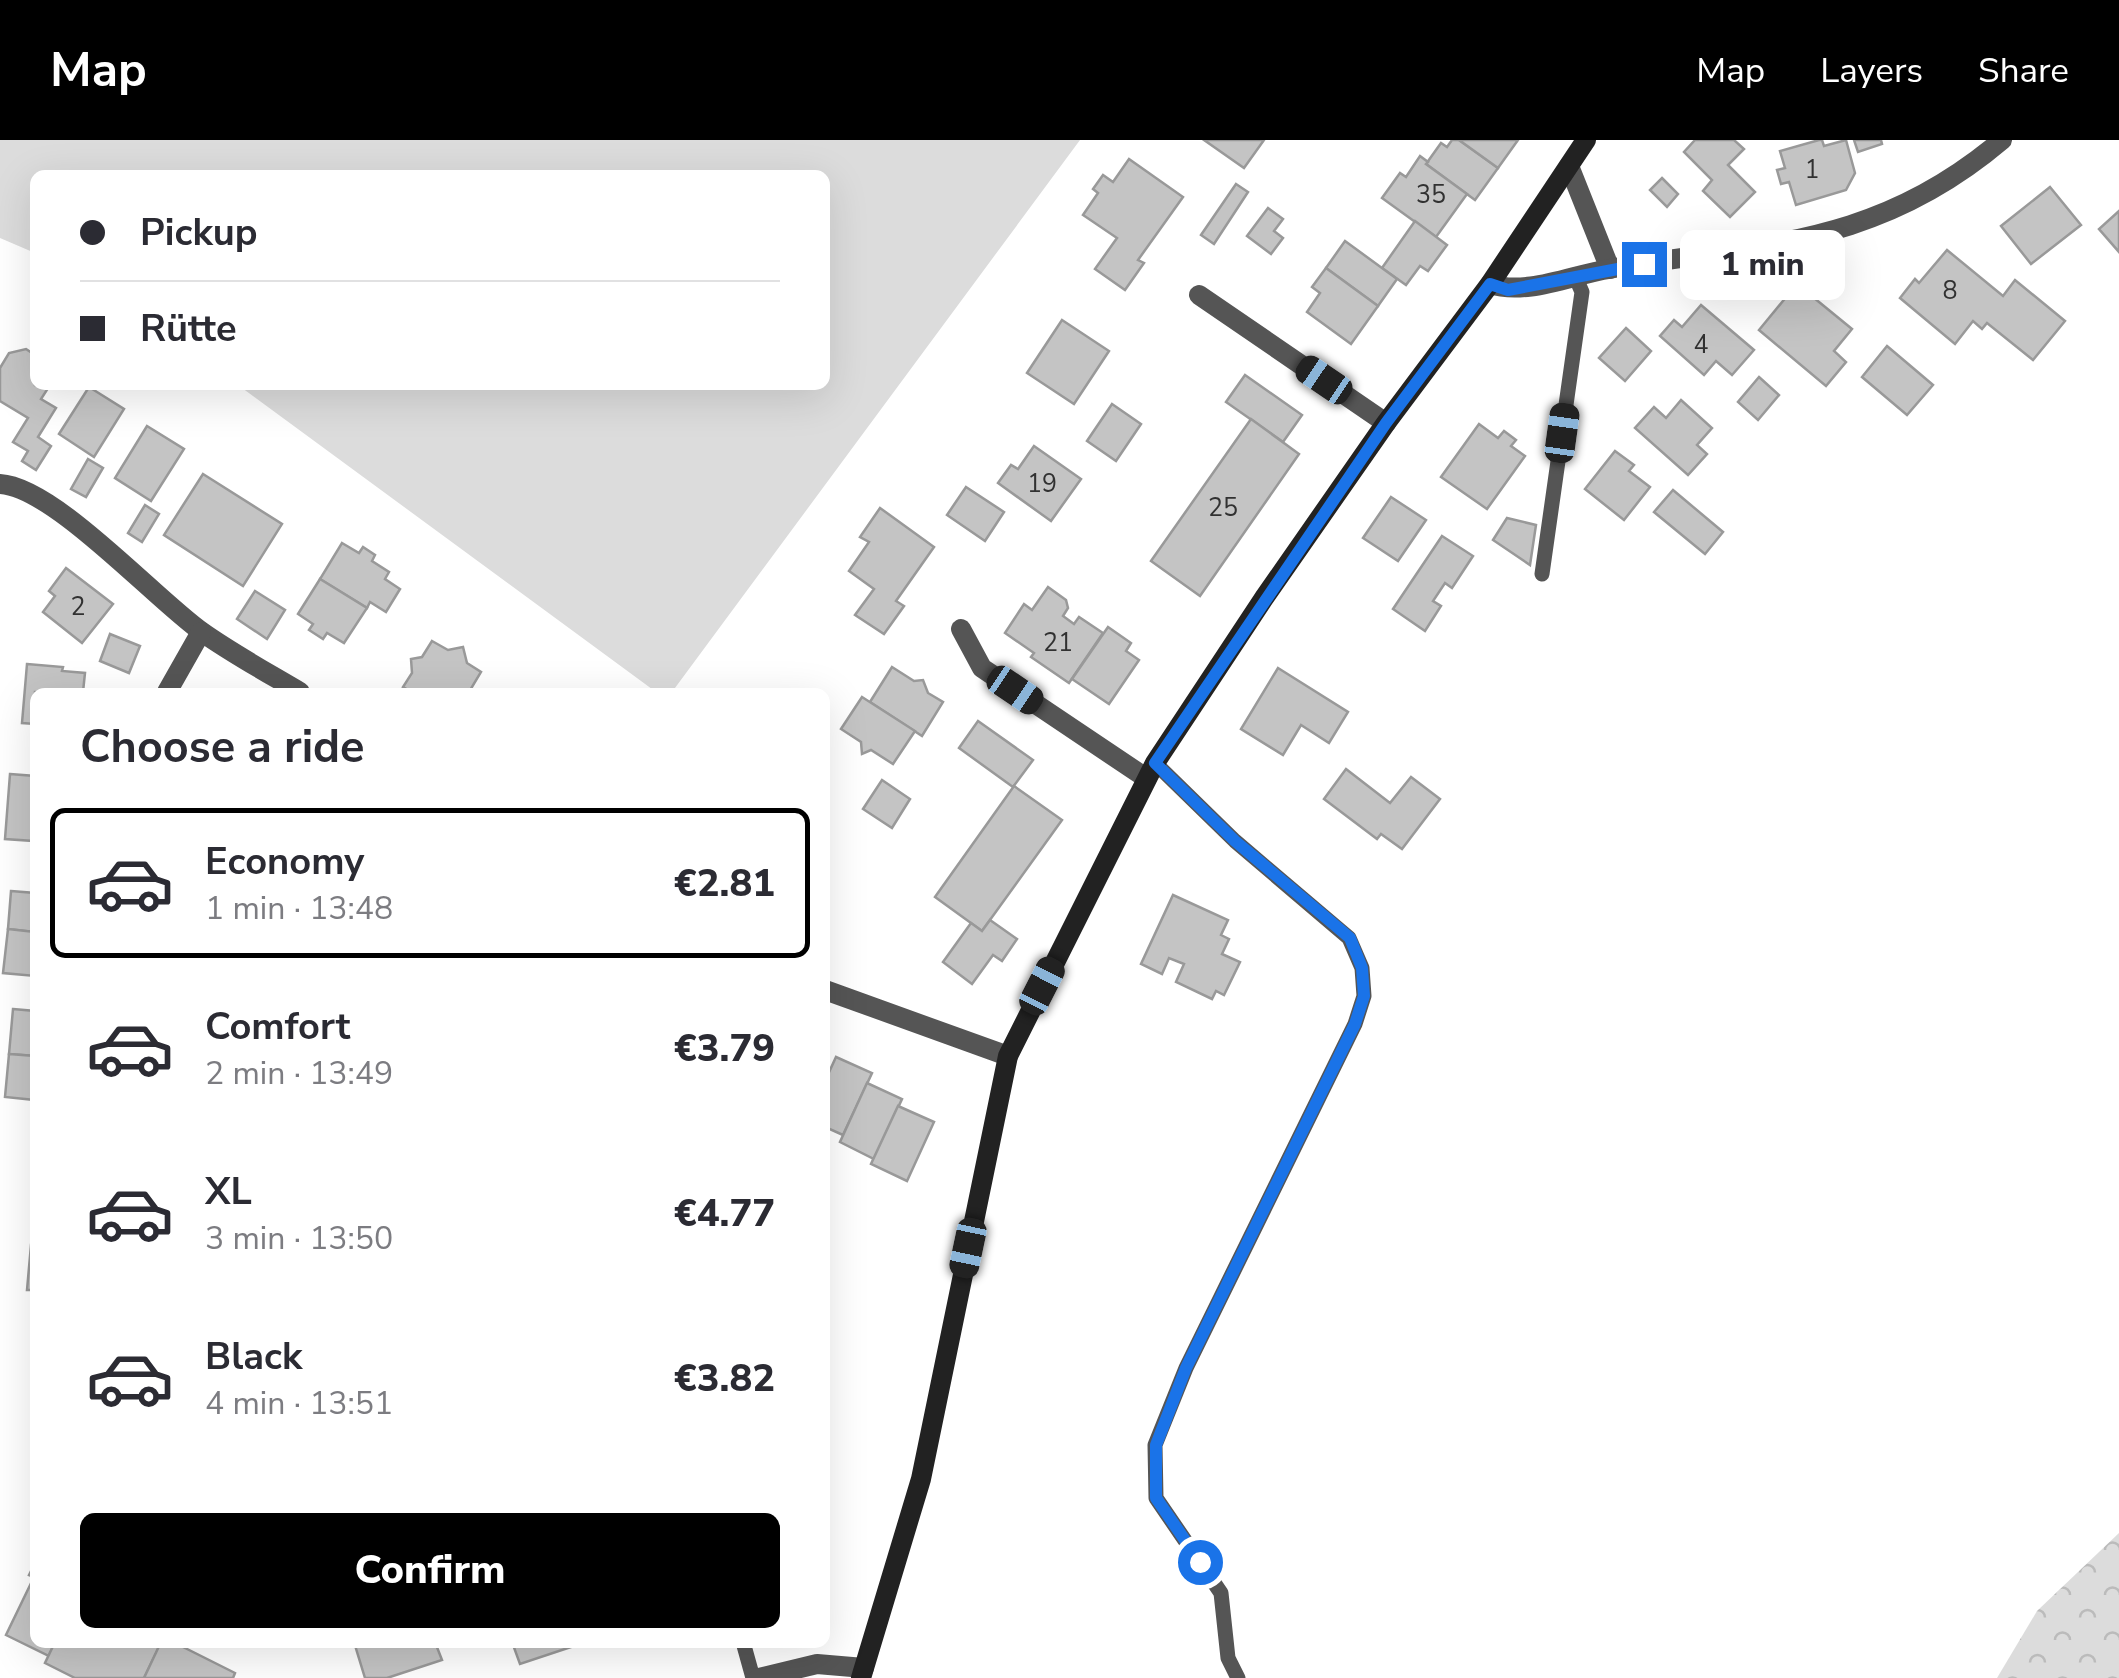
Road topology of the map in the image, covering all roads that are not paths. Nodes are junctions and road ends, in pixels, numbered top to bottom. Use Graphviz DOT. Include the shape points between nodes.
graph roads {
  1 [pos="1586,140"];
  2 [pos="2002,140"];
  3 [pos="1569,166"];
  4 [pos="1610,269"];
  5 [pos="1575,276"];
  6 [pos="1490,284"];
  7 [pos="1199,295"];
  8 [pos="1386,423"];
  9 [pos="0,484"];
  10 [pos="1542,574"];
  11 [pos="961,630"];
  12 [pos="201,632"];
  13 [pos="169,688"];
  14 [pos="293,688"];
  15 [pos="1151,771"];
  16 [pos="830,992"];
  17 [pos="1008,1056"];
  18 [pos="745,1648"];
  19 [pos="863,1673"];
  20 [pos="756,1678"];
  21 [pos="1238,1678"];
  1 -- 3 [label="street"];
  2 -- 4 [label="street" via="1968,169 1863,224 1782,244"];
  3 -- 4 [label="street"];
  3 -- 6 [label="street"];
  4 -- 5 [label="street"];
  5 -- 6 [label="street" via="1508,290"];
  5 -- 10 [label="lane" via="1582,292"];
  6 -- 8 [label="street"];
  7 -- 8 [label="street"];
  8 -- 15 [label="street"];
  9 -- 12 [label="street" via="53,506"];
  11 -- 15 [label="street" via="982,668"];
  12 -- 13 [label="street"];
  12 -- 14 [label="street"];
  15 -- 17 [label="street"];
  15 -- 21 [label="lane" via="1350,938 1362,968 1364,996 1355,1024 1186,1368 1156,1445 1156,1498 1221,1593 1228,1658"];
  16 -- 17 [label="street"];
  17 -- 19 [label="street" via="921,1479"];
  18 -- 20 [label="lane"];
  19 -- 20 [label="street" via="830,1663"];
}
